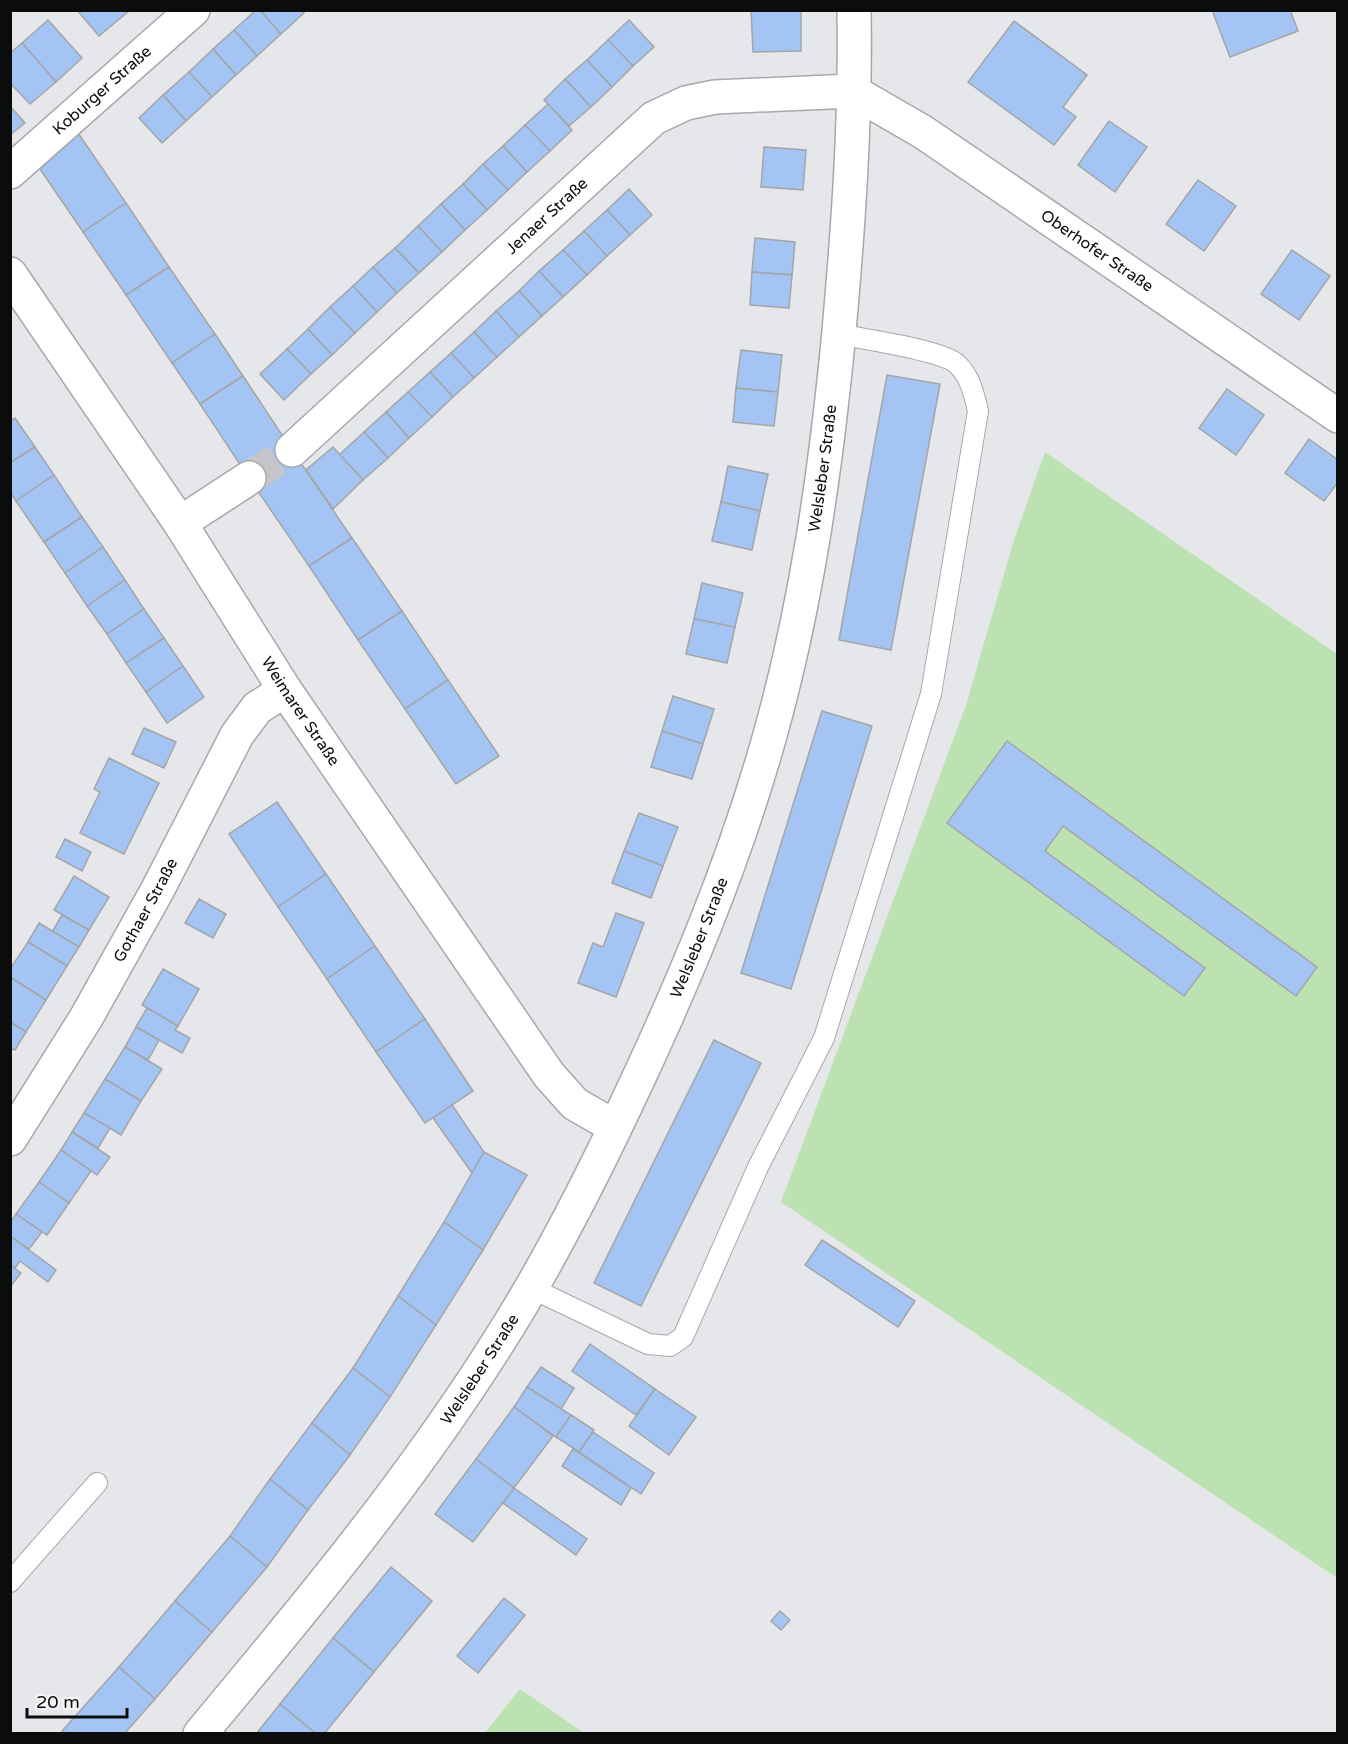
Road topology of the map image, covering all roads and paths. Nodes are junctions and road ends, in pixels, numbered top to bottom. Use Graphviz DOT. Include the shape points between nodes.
graph roads {
  1 [pos="193,10"];
  2 [pos="854,10"];
  3 [pos="852,91"];
  4 [pos="10,172"];
  5 [pos="10,274"];
  6 [pos="838,334"];
  7 [pos="1338,416"];
  8 [pos="292,450"];
  9 [pos="249,478"];
  10 [pos="180,523"];
  11 [pos="285,690"];
  12 [pos="615,1127"];
  13 [pos="10,1139"];
  14 [pos="531,1288"];
  15 [pos="97,1483"];
  16 [pos="10,1582"];
  17 [pos="200,1734"];
  1 -- 4 [label="street, Koburger Straße"];
  2 -- 3 [label="street, Welsleber Straße"];
  3 -- 6 [label="street, Welsleber Straße" via="850,198"];
  3 -- 7 [label="street, Oberhofer Straße" via="923,132"];
  3 -- 8 [label="street, Jenaer Straße" via="715,97 686,103 654,118"];
  5 -- 10 [label="street, Weimarer Straße"];
  6 -- 12 [label="street, Welsleber Straße" via="811,550 770,733 742,824 690,963"];
  6 -- 14 [label="lane" via="932,353 956,363 972,386 978,411 931,694 824,1038 758,1167 683,1336 670,1346 648,1344"];
  9 -- 10 [label="street"];
  10 -- 11 [label="street, Weimarer Straße"];
  11 -- 12 [label="street, Weimarer Straße" via="549,1075 574,1104"];
  11 -- 13 [label="street, Gothaer Straße" via="258,708 237,735 98,999"];
  12 -- 14 [label="street, Welsleber Straße" via="579,1203"];
  14 -- 17 [label="street, Welsleber Straße" via="480,1371 374,1521"];
  15 -- 16 [label="lane"];
}
